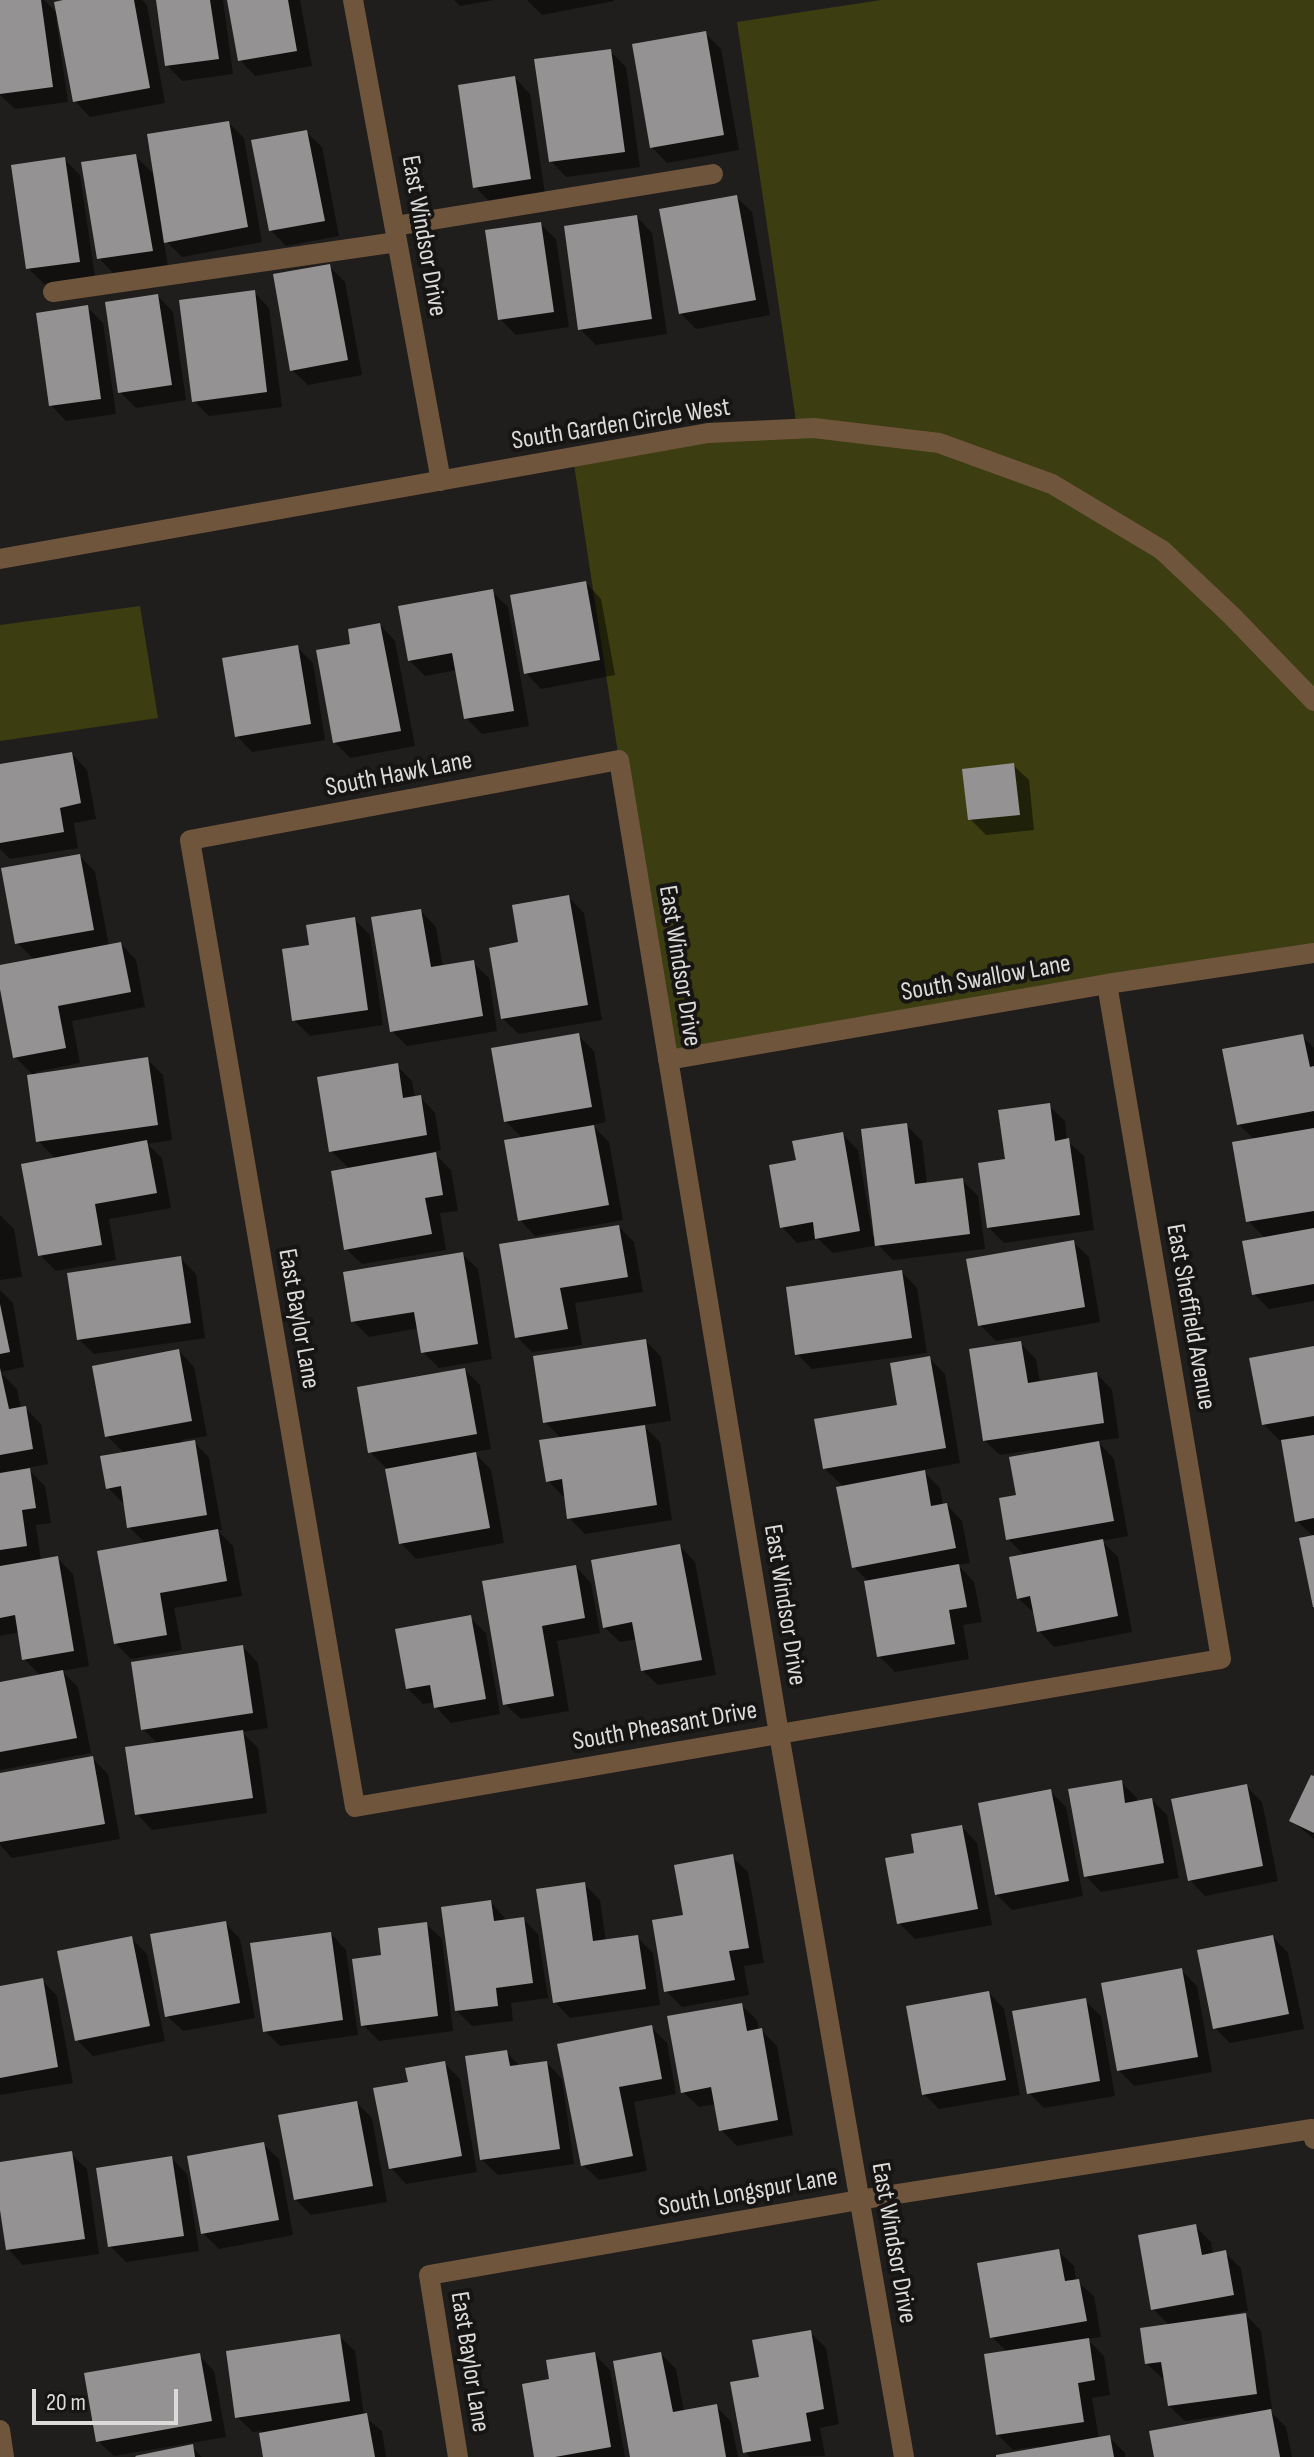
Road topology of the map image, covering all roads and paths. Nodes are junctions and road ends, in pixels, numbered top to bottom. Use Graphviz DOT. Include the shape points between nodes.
graph roads {
  1 [pos="353,0"];
  2 [pos="713,174"];
  3 [pos="396,234"];
  4 [pos="53,292"];
  5 [pos="441,481"];
  6 [pos="0,559"];
  7 [pos="1314,701"];
  8 [pos="619,760"];
  9 [pos="190,840"];
  10 [pos="1314,953"];
  11 [pos="1107,984"];
  12 [pos="668,1060"];
  13 [pos="1221,1659"];
  14 [pos="779,1734"];
  15 [pos="355,1807"];
  16 [pos="1313,2134"];
  17 [pos="859,2200"];
  18 [pos="429,2275"];
  19 [pos="0,2430"];
  20 [pos="4,2457"];
  21 [pos="458,2457"];
  22 [pos="904,2457"];
  1 -- 3 [label="street, East Windsor Drive"];
  2 -- 3 [label="street"];
  3 -- 4 [label="street"];
  3 -- 5 [label="street, East Windsor Drive"];
  5 -- 6 [label="street, South Garden Circle West"];
  5 -- 7 [label="street, South Garden Circle West" via="708,433 814,428 939,443 1052,484 1162,550"];
  8 -- 9 [label="street, South Hawk Lane"];
  8 -- 12 [label="street, East Windsor Drive"];
  9 -- 15 [label="street, East Baylor Lane"];
  10 -- 11 [label="street, South Swallow Lane"];
  11 -- 12 [label="street, South Swallow Lane"];
  11 -- 13 [label="street, East Sheffield Avenue"];
  12 -- 14 [label="street, East Windsor Drive"];
  13 -- 14 [label="street, South Pheasant Drive"];
  14 -- 15 [label="street, South Pheasant Drive"];
  14 -- 17 [label="street, East Windsor Drive"];
  16 -- 17 [label="street, South Longspur Lane"];
  17 -- 18 [label="street, South Longspur Lane"];
  17 -- 22 [label="street, East Windsor Drive"];
  18 -- 21 [label="street, East Baylor Lane"];
  19 -- 20 [label="street"];
}
